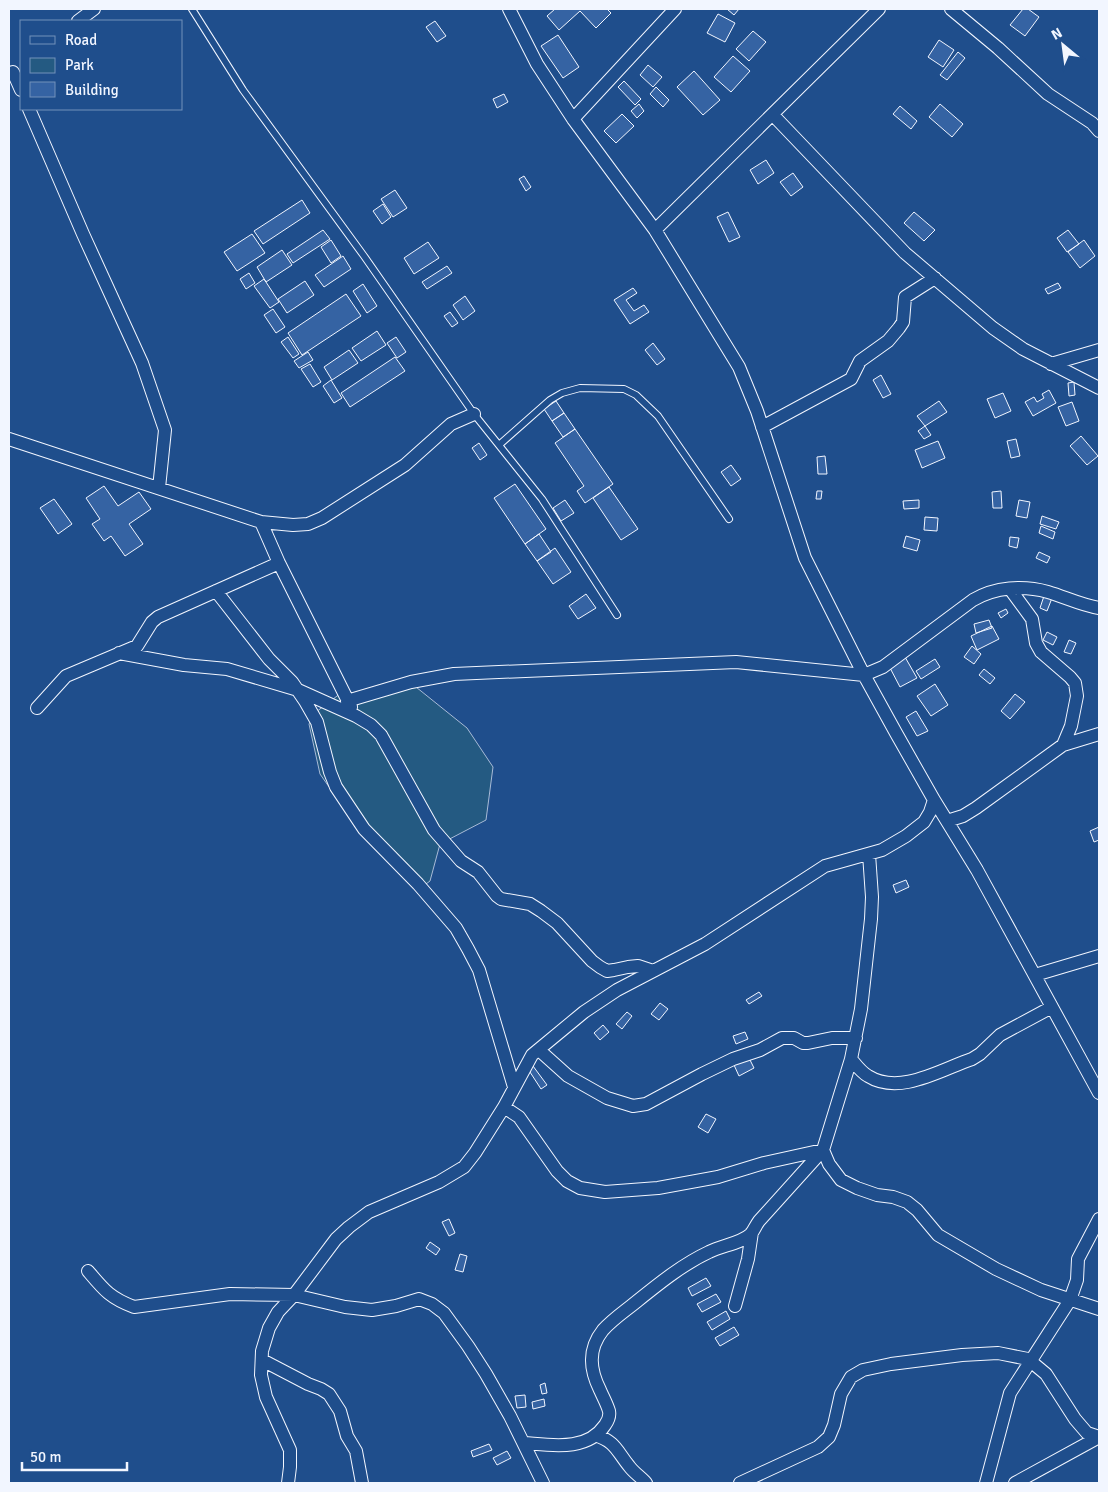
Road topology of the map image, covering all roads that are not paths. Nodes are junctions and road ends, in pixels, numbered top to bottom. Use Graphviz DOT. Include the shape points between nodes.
graph roads {
  1 [pos="94,9"];
  2 [pos="192,9"];
  3 [pos="509,9"];
  4 [pos="676,9"];
  5 [pos="879,9"];
  6 [pos="951,9"];
  7 [pos="79,20"];
  8 [pos="13,69"];
  9 [pos="20,87"];
  10 [pos="29,110"];
  11 [pos="773,114"];
  12 [pos="573,119"];
  13 [pos="1099,131"];
  14 [pos="656,230"];
  15 [pos="935,278"];
  16 [pos="1099,350"];
  17 [pos="1051,364"];
  18 [pos="1099,388"];
  19 [pos="474,414"];
  20 [pos="762,427"];
  21 [pos="9,439"];
  22 [pos="499,445"];
  23 [pos="159,488"];
  24 [pos="729,519"];
  25 [pos="261,522"];
  26 [pos="280,563"];
  27 [pos="1010,589"];
  28 [pos="216,591"];
  29 [pos="1099,608"];
  30 [pos="616,615"];
  31 [pos="119,653"];
  32 [pos="864,675"];
  33 [pos="298,690"];
  34 [pos="347,701"];
  35 [pos="37,708"];
  36 [pos="356,716"];
  37 [pos="1099,734"];
  38 [pos="1063,745"];
  39 [pos="934,800"];
  40 [pos="947,821"];
  41 [pos="869,854"];
  42 [pos="1099,956"];
  43 [pos="653,970"];
  44 [pos="1035,975"];
  45 [pos="1052,1007"];
  46 [pos="856,1038"];
  47 [pos="538,1050"];
  48 [pos="851,1059"];
  49 [pos="514,1087"];
  50 [pos="1099,1093"];
  51 [pos="504,1107"];
  52 [pos="823,1150"];
  53 [pos="1099,1218"];
  54 [pos="752,1232"];
  55 [pos="88,1271"];
  56 [pos="294,1295"];
  57 [pos="1070,1300"];
  58 [pos="735,1306"];
  59 [pos="1099,1309"];
  60 [pos="262,1360"];
  61 [pos="1032,1362"];
  62 [pos="594,1435"];
  63 [pos="1099,1437"];
  64 [pos="524,1443"];
  65 [pos="288,1483"];
  66 [pos="362,1483"];
  67 [pos="543,1483"];
  68 [pos="646,1483"];
  69 [pos="740,1483"];
  70 [pos="986,1483"];
  71 [pos="1015,1483"];
  1 -- 7 [label="street"];
  2 -- 19 [label="lane" via="243,90"];
  3 -- 12 [label="street" via="537,64"];
  4 -- 12 [label="street"];
  5 -- 11 [label="street"];
  6 -- 13 [label="street" via="1048,94"];
  8 -- 9 [label="street"];
  10 -- 23 [label="street" via="142,363 164,430"];
  11 -- 14 [label="street"];
  11 -- 15 [label="street" via="905,252"];
  12 -- 14 [label="street"];
  14 -- 20 [label="street" via="739,367"];
  15 -- 17 [label="street" via="993,328"];
  15 -- 20 [label="street" via="905,297 903,322 888,341 860,362 851,379"];
  16 -- 17 [label="street"];
  17 -- 18 [label="street"];
  19 -- 22 [label="lane"];
  19 -- 25 [label="street" via="451,424 405,465 322,518 293,526"];
  20 -- 32 [label="street" via="805,558"];
  21 -- 23 [label="street"];
  22 -- 24 [label="lane" via="562,393 580,388 624,389 636,395 658,416"];
  22 -- 30 [label="lane" via="542,499"];
  23 -- 25 [label="street"];
  25 -- 26 [label="street"];
  26 -- 28 [label="street"];
  26 -- 34 [label="street"];
  27 -- 29 [label="street" via="1049,592"];
  27 -- 32 [label="street" via="979,596 883,667"];
  27 -- 38 [label="street" via="1032,619 1041,652 1074,683 1076,704"];
  28 -- 31 [label="street" via="158,617 138,645"];
  28 -- 33 [label="street" via="269,659"];
  31 -- 33 [label="street" via="227,669"];
  31 -- 35 [label="street" via="66,676"];
  32 -- 34 [label="street" via="736,662 454,674 411,682"];
  32 -- 39 [label="street"];
  33 -- 36 [label="street"];
  33 -- 49 [label="street" via="317,722 336,787 364,829 418,884 456,928 468,949 479,970"];
  34 -- 36 [label="street"];
  36 -- 43 [label="street" via="380,735 442,841 461,861 478,872 497,896 530,904 558,923 600,967 614,970 638,966"];
  37 -- 38 [label="street"];
  38 -- 40 [label="street" via="976,808"];
  39 -- 40 [label="street"];
  39 -- 41 [label="street" via="924,822 917,828 882,850"];
  40 -- 44 [label="street"];
  41 -- 43 [label="street" via="825,866 705,944"];
  41 -- 46 [label="street" via="871,919"];
  42 -- 44 [label="street"];
  43 -- 47 [label="street" via="584,1012"];
  44 -- 45 [label="street"];
  45 -- 48 [label="street" via="1000,1035 980,1054 909,1081 891,1083 875,1079"];
  45 -- 50 [label="street"];
  46 -- 47 [label="street" via="832,1038 808,1044 794,1038 782,1038 702,1074 646,1104 633,1106 607,1098 568,1076"];
  46 -- 48 [label="street"];
  47 -- 49 [label="street"];
  48 -- 52 [label="street"];
  49 -- 51 [label="street"];
  51 -- 52 [label="street" via="519,1117 567,1181 580,1188 604,1192 658,1188 718,1177"];
  51 -- 56 [label="street" via="464,1167 440,1182 369,1212 349,1227 336,1239"];
  52 -- 54 [label="street"];
  52 -- 57 [label="street" via="842,1180 877,1195 907,1202 938,1235 1014,1278"];
  53 -- 57 [label="street" via="1078,1259 1077,1280"];
  54 -- 58 [label="street"];
  54 -- 62 [label="street" via="685,1266 654,1287 603,1330 592,1355 592,1372 609,1415 603,1429"];
  55 -- 56 [label="street" via="106,1293 134,1306 230,1294"];
  56 -- 60 [label="street" via="269,1328"];
  56 -- 64 [label="street" via="345,1308 372,1310 419,1299 432,1304 444,1313 468,1346"];
  57 -- 59 [label="street"];
  57 -- 61 [label="street"];
  60 -- 65 [label="street" via="260,1375 266,1397 290,1450"];
  60 -- 66 [label="street" via="329,1394 340,1411 356,1451"];
  61 -- 63 [label="street" via="1046,1374 1087,1433"];
  61 -- 69 [label="street" via="998,1353 962,1355 863,1370 851,1377 845,1386 829,1437 797,1458"];
  61 -- 70 [label="street" via="1010,1393"];
  62 -- 64 [label="street" via="566,1446"];
  62 -- 68 [label="street" via="614,1444 630,1469"];
  63 -- 71 [label="street"];
  64 -- 67 [label="street"];
}
